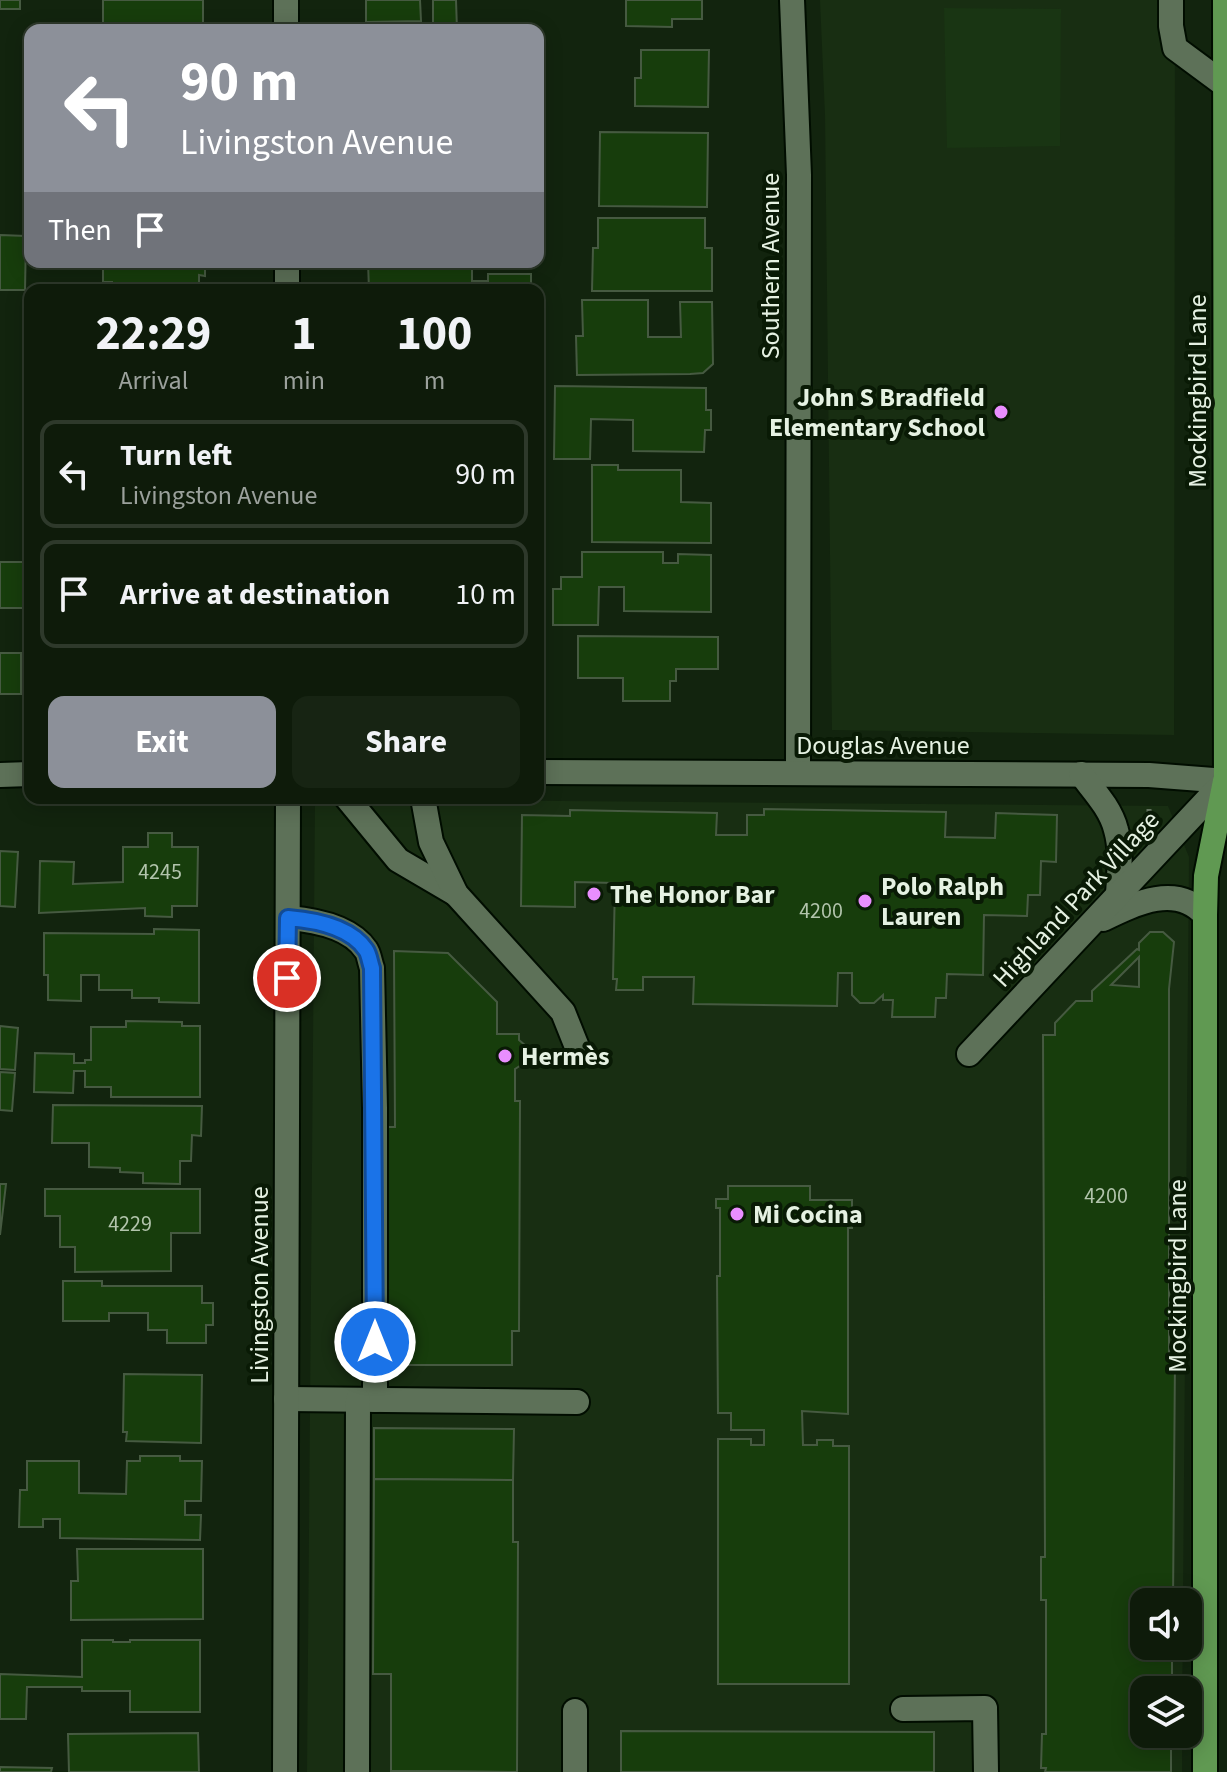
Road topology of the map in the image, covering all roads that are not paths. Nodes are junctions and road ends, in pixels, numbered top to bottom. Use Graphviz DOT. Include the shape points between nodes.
graph roads {
  1 [pos="286,0"];
  2 [pos="792,0"];
  3 [pos="1171,0"];
  4 [pos="1225,0"];
  5 [pos="286,24"];
  6 [pos="1225,85"];
  7 [pos="544,772"];
  8 [pos="798,772"];
  9 [pos="24,774"];
  10 [pos="1081,774"];
  11 [pos="0,775"];
  12 [pos="1226,781"];
  13 [pos="288,804"];
  14 [pos="352,804"];
  15 [pos="424,804"];
  16 [pos="1227,807"];
  17 [pos="456,894"];
  18 [pos="1118,895"];
  19 [pos="1205,915"];
  20 [pos="288,918"];
  21 [pos="1090,925"];
  22 [pos="579,1052"];
  23 [pos="969,1054"];
  24 [pos="1216,1329"];
  25 [pos="286,1399"];
  26 [pos="366,1400"];
  27 [pos="577,1402"];
  28 [pos="1216,1506"];
  29 [pos="903,1709"];
  30 [pos="575,1711"];
  31 [pos="285,1772"];
  32 [pos="357,1772"];
  33 [pos="575,1772"];
  34 [pos="986,1772"];
  35 [pos="1205,1772"];
  1 -- 5 [label="street"];
  2 -- 8 [label="street, Southern Avenue" via="799,175"];
  3 -- 6 [label="street" via="1175,48"];
  4 -- 6 [label="main road, Mockingbird Lane"];
  6 -- 12 [label="main road, Mockingbird Lane"];
  7 -- 8 [label="street, Douglas Avenue"];
  8 -- 10 [label="street, Douglas Avenue"];
  9 -- 11 [label="street"];
  10 -- 12 [label="street, Douglas Avenue"];
  10 -- 18 [label="street" via="1116,829"];
  12 -- 16 [label="main road, Mockingbird Lane"];
  12 -- 18 [label="street, Highland Park Village"];
  12 -- 19 [label="main road, Mockingbird Lane" via="1206,876"];
  13 -- 20 [label="street, Livingston Avenue"];
  14 -- 17 [label="street" via="398,860"];
  15 -- 17 [label="street" via="431,842"];
  17 -- 22 [label="street" via="563,1012"];
  18 -- 21 [label="street, Highland Park Village"];
  19 -- 21 [label="street" via="1175,897 1129,906"];
  19 -- 24 [label="main road, Mockingbird Lane"];
  20 -- 25 [label="street, Livingston Avenue"];
  20 -- 26 [label="street" via="315,920 348,934 366,949 372,968 375,1108"];
  21 -- 23 [label="street, Highland Park Village"];
  24 -- 28 [label="main road, Mockingbird Lane"];
  25 -- 26 [label="street"];
  25 -- 31 [label="street, Livingston Avenue"];
  26 -- 27 [label="street"];
  26 -- 32 [label="street"];
  28 -- 35 [label="main road, Mockingbird Lane"];
  29 -- 34 [label="street" via="985,1708"];
  30 -- 33 [label="street"];
}
